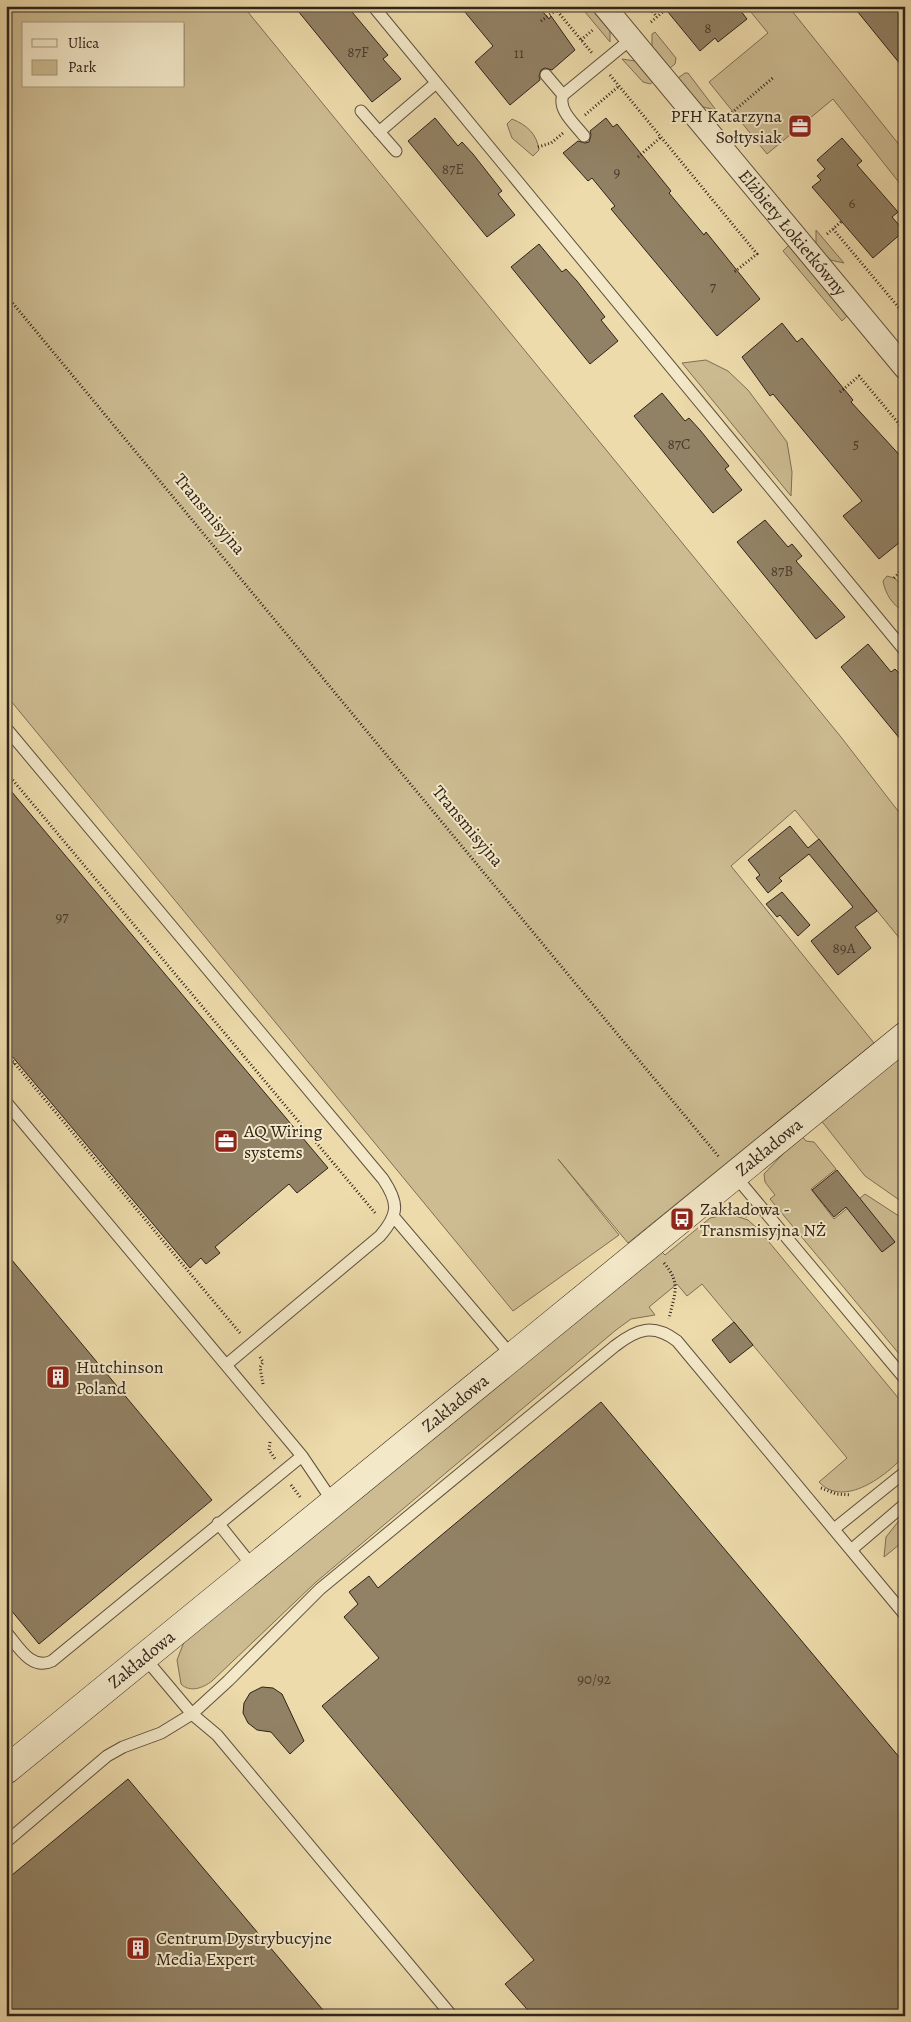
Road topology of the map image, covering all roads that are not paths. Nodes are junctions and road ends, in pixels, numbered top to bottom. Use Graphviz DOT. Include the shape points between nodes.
graph roads {
  1 [pos="373,6"];
  2 [pos="604,6"];
  3 [pos="631,39"];
  4 [pos="546,75"];
  5 [pos="436,83"];
  6 [pos="563,95"];
  7 [pos="362,111"];
  8 [pos="379,132"];
  9 [pos="584,136"];
  10 [pos="396,151"];
  11 [pos="903,363"];
  12 [pos="905,651"];
  13 [pos="6,728"];
  14 [pos="905,1036"];
  15 [pos="6,1102"];
  16 [pos="736,1177"];
  17 [pos="393,1216"];
  18 [pos="512,1356"];
  19 [pos="226,1365"];
  20 [pos="905,1379"];
  21 [pos="302,1456"];
  22 [pos="905,1472"];
  23 [pos="333,1502"];
  24 [pos="905,1504"];
  25 [pos="218,1523"];
  26 [pos="834,1529"];
  27 [pos="851,1550"];
  28 [pos="254,1568"];
  29 [pos="905,1615"];
  30 [pos="6,1632"];
  31 [pos="144,1657"];
  32 [pos="192,1714"];
  33 [pos="6,1770"];
  34 [pos="6,1842"];
  35 [pos="452,2016"];
  1 -- 5 [label="lane"];
  2 -- 3 [label="street, Elżbiety Łokietkówny"];
  3 -- 6 [label="lane"];
  3 -- 11 [label="street, Elżbiety Łokietkówny"];
  4 -- 6 [label="lane"];
  5 -- 8 [label="lane"];
  5 -- 12 [label="lane"];
  6 -- 9 [label="lane" via="562,108"];
  7 -- 8 [label="lane"];
  8 -- 10 [label="lane"];
  13 -- 17 [label="lane" via="383,1179 396,1205"];
  14 -- 16 [label="street, Zakładowa"];
  15 -- 19 [label="lane"];
  16 -- 18 [label="street, Zakładowa"];
  16 -- 20 [label="lane"];
  17 -- 18 [label="lane"];
  17 -- 19 [label="lane" via="380,1236"];
  18 -- 23 [label="street, Zakładowa"];
  19 -- 21 [label="lane"];
  21 -- 23 [label="lane"];
  21 -- 25 [label="lane"];
  22 -- 26 [label="lane"];
  23 -- 28 [label="street, Zakładowa"];
  24 -- 27 [label="lane"];
  25 -- 28 [label="lane"];
  25 -- 30 [label="lane" via="52,1661 44,1665 29,1659"];
  26 -- 27 [label="lane"];
  26 -- 32 [label="lane" via="677,1341 666,1332 650,1328 628,1336 615,1346 320,1590"];
  27 -- 29 [label="lane"];
  28 -- 31 [label="street, Zakładowa"];
  31 -- 32 [label="lane"];
  31 -- 33 [label="street, Zakładowa"];
  32 -- 34 [label="lane" via="161,1733 107,1756"];
  32 -- 35 [label="lane" via="218,1735"];
}
